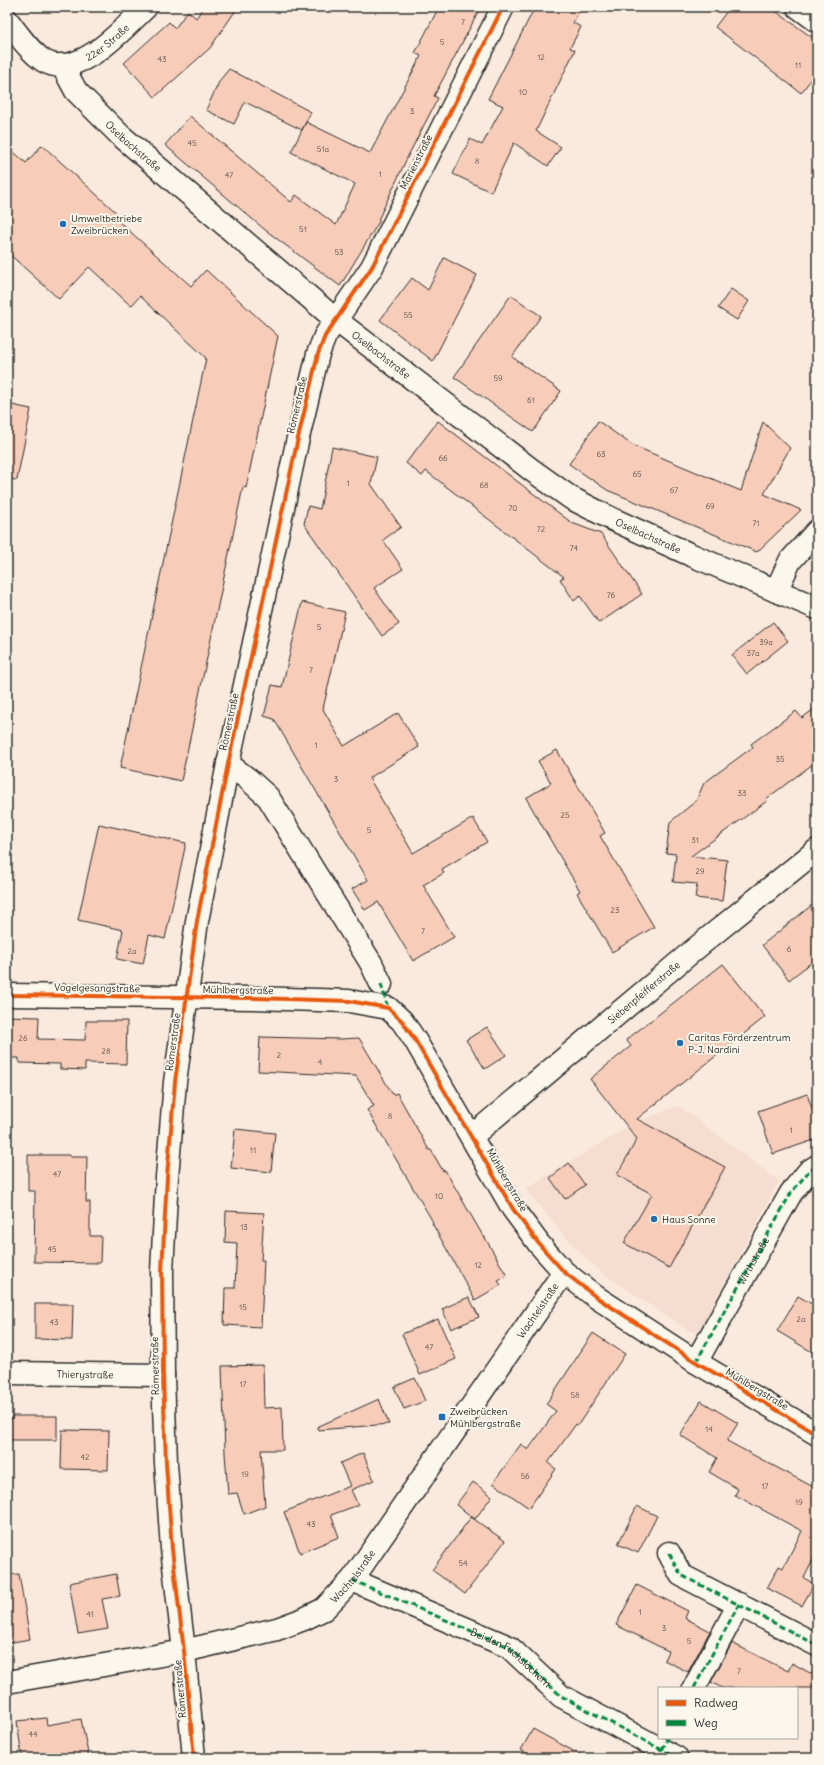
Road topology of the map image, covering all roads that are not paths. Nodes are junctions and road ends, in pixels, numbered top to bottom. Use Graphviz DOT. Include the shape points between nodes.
graph roads {
  1 [pos="146,7"];
  2 [pos="504,7"];
  3 [pos="798,7"];
  4 [pos="7,20"];
  5 [pos="817,21"];
  6 [pos="62,65"];
  7 [pos="336,320"];
  8 [pos="817,531"];
  9 [pos="776,591"];
  10 [pos="817,608"];
  11 [pos="228,764"];
  12 [pos="817,850"];
  13 [pos="381,984"];
  14 [pos="7,995"];
  15 [pos="187,997"];
  16 [pos="472,1136"];
  17 [pos="817,1166"];
  18 [pos="564,1272"];
  19 [pos="696,1362"];
  20 [pos="7,1373"];
  21 [pos="163,1374"];
  22 [pos="817,1434"];
  23 [pos="669,1553"];
  24 [pos="352,1580"];
  25 [pos="739,1604"];
  26 [pos="817,1645"];
  27 [pos="184,1651"];
  28 [pos="7,1682"];
  29 [pos="695,1687"];
  30 [pos="669,1749"];
  31 [pos="194,1758"];
  1 -- 6 [label="street, 22er Straße" via="90,57"];
  2 -- 7 [label="street, Marienstraße" via="372,267"];
  3 -- 5 [label="street"];
  4 -- 6 [label="street" via="28,46 45,61"];
  6 -- 7 [label="street, Oselbachstraße" via="76,91 120,135"];
  7 -- 9 [label="street, Oselbachstraße" via="571,498 619,523"];
  7 -- 11 [label="street, Römerstraße" via="325,336 318,354"];
  8 -- 9 [label="street" via="790,561"];
  9 -- 10 [label="street, Oselbachstraße"];
  11 -- 13 [label="street" via="268,797 371,963"];
  11 -- 15 [label="street, Römerstraße" via="197,921"];
  12 -- 16 [label="street, Siebenpfeifferstraße"];
  14 -- 15 [label="street, Vogelgesangstraße"];
  15 -- 16 [label="street, Mühlbergstraße" via="349,1001 388,1008 402,1021 415,1040"];
  15 -- 21 [label="street, Römerstraße" via="175,1082 166,1177 162,1271"];
  16 -- 18 [label="street, Mühlbergstraße" via="513,1209"];
  17 -- 19 [label="street, Wirthstraße" via="809,1171 791,1193"];
  18 -- 19 [label="street, Mühlbergstraße" via="596,1297"];
  18 -- 24 [label="street, Wachtelstraße"];
  19 -- 22 [label="street, Mühlbergstraße"];
  20 -- 21 [label="street, Thierystraße"];
  21 -- 27 [label="street, Römerstraße" via="172,1549"];
  23 -- 25 [label="street" via="681,1575"];
  24 -- 27 [label="street, Wachtelstraße" via="324,1609 304,1619 277,1629"];
  24 -- 30 [label="street, Bei den Fuchslöchern" via="508,1647 561,1696"];
  25 -- 26 [label="street"];
  25 -- 29 [label="street"];
  27 -- 28 [label="street, Wachtelstraße"];
  27 -- 31 [label="street, Römerstraße"];
}
